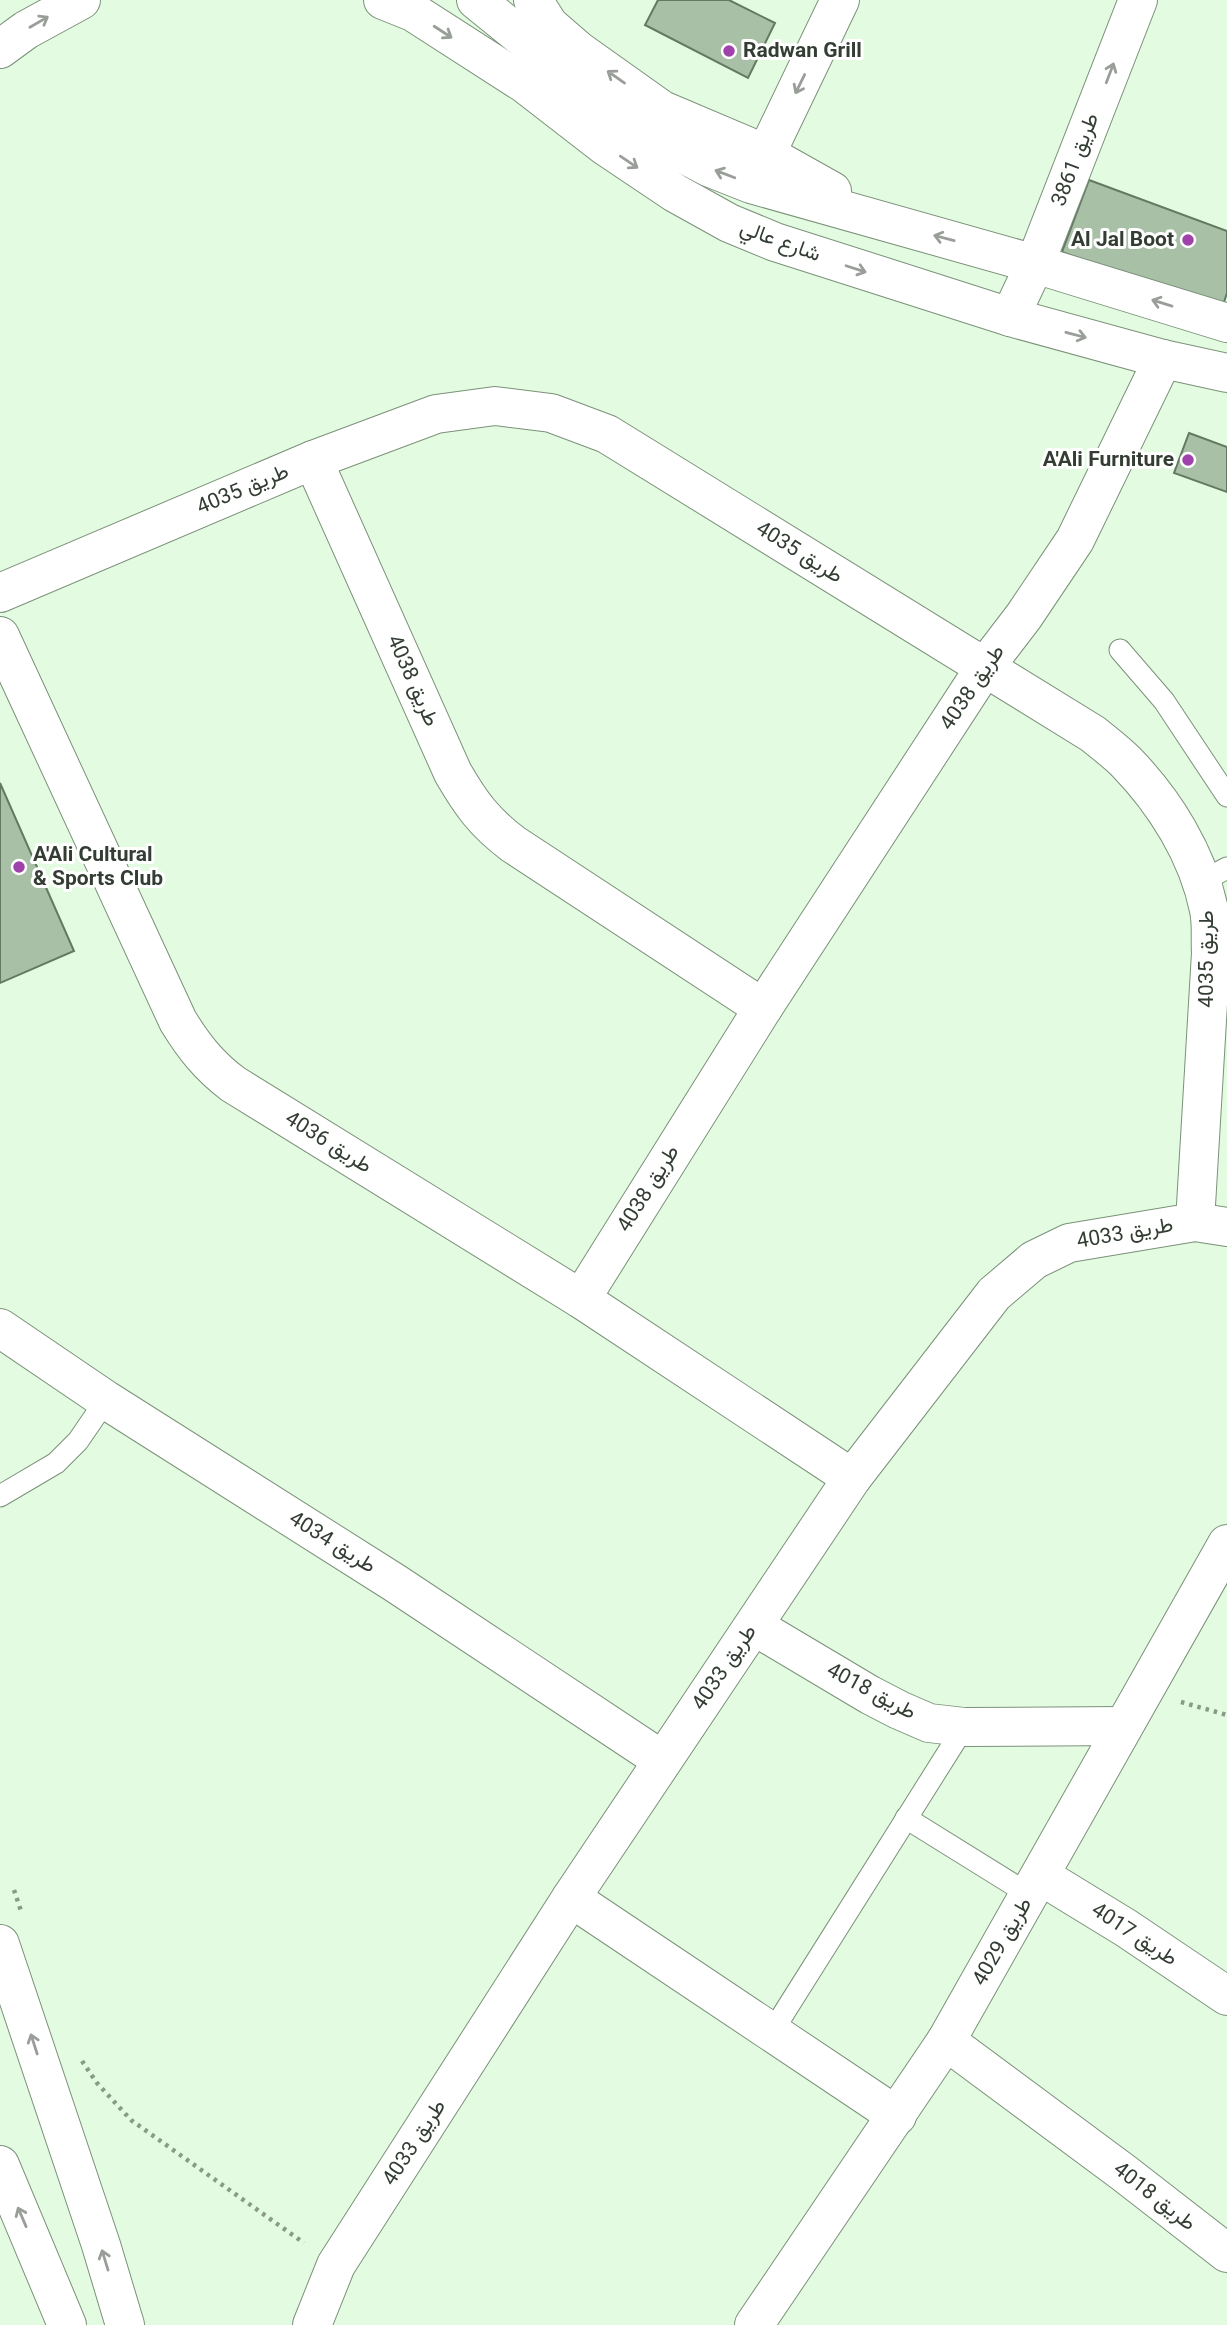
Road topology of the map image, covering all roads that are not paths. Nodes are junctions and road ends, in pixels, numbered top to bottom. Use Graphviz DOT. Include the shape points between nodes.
graph roads {
  1 [pos="81,0"];
  2 [pos="383,0"];
  3 [pos="839,0"];
  4 [pos="1138,0"];
  5 [pos="485,8"];
  6 [pos="541,12"];
  7 [pos="0,50"];
  8 [pos="766,154"];
  9 [pos="892,224"];
  10 [pos="1035,264"];
  11 [pos="1010,317"];
  12 [pos="1227,323"];
  13 [pos="1163,359"];
  14 [pos="1227,373"];
  15 [pos="1227,392"];
  16 [pos="313,460"];
  17 [pos="0,593"];
  18 [pos="0,636"];
  19 [pos="1120,650"];
  20 [pos="985,667"];
  21 [pos="1227,796"];
  22 [pos="1216,893"];
  23 [pos="763,1008"];
  24 [pos="1211,1225"];
  25 [pos="580,1299"];
  26 [pos="0,1328"];
  27 [pos="106,1400"];
  28 [pos="852,1478"];
  29 [pos="0,1496"];
  30 [pos="1227,1544"];
  31 [pos="754,1626"];
  32 [pos="1123,1726"];
  33 [pos="964,1727"];
  34 [pos="662,1760"];
  35 [pos="906,1818"];
  36 [pos="1035,1886"];
  37 [pos="571,1898"];
  38 [pos="12,1930"];
  39 [pos="1227,1996"];
  40 [pos="772,2032"];
  41 [pos="946,2040"];
  42 [pos="897,2116"];
  43 [pos="0,2165"];
  44 [pos="1227,2253"];
  45 [pos="67,2325"];
  46 [pos="125,2325"];
  47 [pos="312,2325"];
  48 [pos="754,2325"];
  7 -- 1 [label="street, one-way"];
  2 -- 11 [label="street, شارع عالي, one-way" via="413,12 514,77 605,146 729,223"];
  3 -- 8 [label="street, one-way"];
  10 -- 4 [label="street, طريق 3861, one-way"];
  5 -- 6 [label="street"];
  9 -- 5 [label="street, one-way" via="751,184 676,151 618,115"];
  8 -- 6 [label="street, one-way" via="662,110 579,51"];
  8 -- 9 [label="street"];
  10 -- 9 [label="street, one-way"];
  10 -- 11 [label="street, طريق 3861"];
  12 -- 10 [label="street, one-way"];
  11 -- 13 [label="street, شارع عالي, one-way"];
  13 -- 14 [label="street, شارع عالي"];
  13 -- 15 [label="street"];
  13 -- 20 [label="street, طريق 4038" via="1075,540"];
  16 -- 17 [label="street, طريق 4035"];
  16 -- 20 [label="street, طريق 4035" via="436,414 495,407 551,413 607,434"];
  16 -- 23 [label="street, طريق 4038" via="471,806 513,844"];
  18 -- 25 [label="street, طريق 4036" via="178,1021 212,1069"];
  19 -- 21 [label="lane" via="1164,701"];
  20 -- 22 [label="street, طريق 4035" via="1093,734 1125,760 1181,834"];
  20 -- 23 [label="street, طريق 4038"];
  22 -- 24 [label="street, طريق 4035" via="1211,953"];
  23 -- 25 [label="street, طريق 4038"];
  24 -- 28 [label="street, طريق 4033" via="1069,1243 1034,1260 994,1294"];
  25 -- 28 [label="street, طريق 4036"];
  26 -- 27 [label="street, طريق 4034"];
  27 -- 29 [label="lane" via="79,1441 56,1463"];
  27 -- 34 [label="street, طريق 4034"];
  28 -- 31 [label="street, طريق 4033"];
  30 -- 32 [label="street, طريق 4029"];
  31 -- 33 [label="street, طريق 4018" via="899,1710 929,1723"];
  31 -- 34 [label="street, طريق 4033"];
  32 -- 33 [label="street, طريق 4018"];
  32 -- 36 [label="street, طريق 4029"];
  33 -- 35 [label="lane"];
  34 -- 37 [label="street, طريق 4033"];
  35 -- 36 [label="lane"];
  35 -- 40 [label="lane"];
  36 -- 39 [label="street, طريق 4017" via="1126,1928"];
  36 -- 41 [label="street, طريق 4029"];
  37 -- 40 [label="street"];
  37 -- 47 [label="street, طريق 4033" via="336,2265"];
  46 -- 38 [label="street, one-way"];
  40 -- 42 [label="street"];
  41 -- 42 [label="street, طريق 4029"];
  41 -- 44 [label="street, طريق 4018"];
  42 -- 48 [label="street, طريق 4029"];
  45 -- 43 [label="street, one-way"];
}
